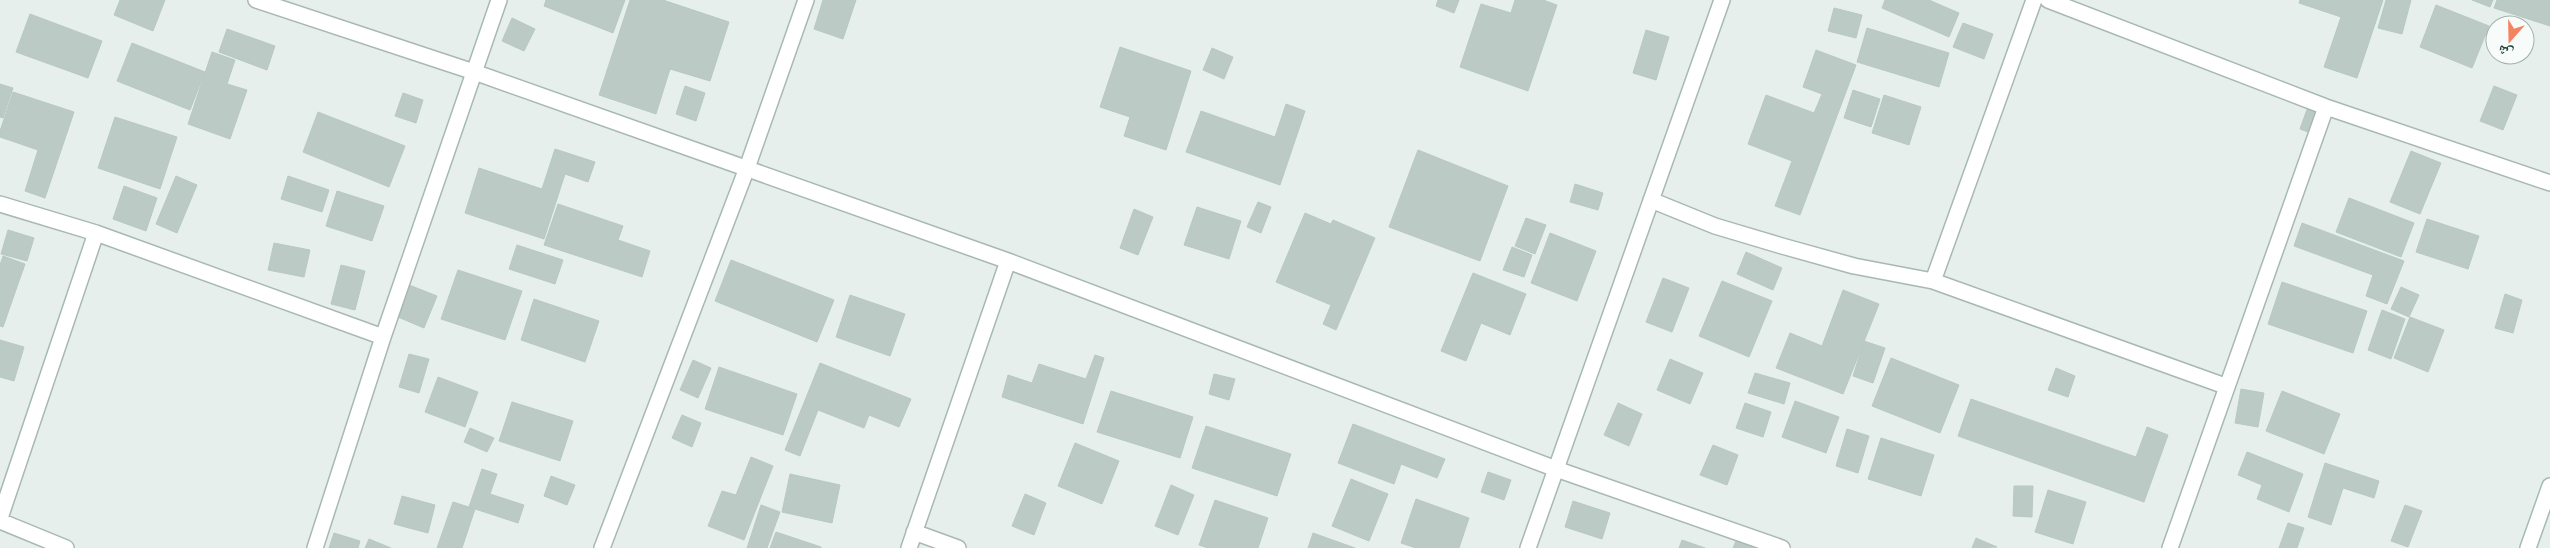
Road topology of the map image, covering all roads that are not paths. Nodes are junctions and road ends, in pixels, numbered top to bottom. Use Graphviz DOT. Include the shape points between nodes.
graph roads {
  1 [pos="256,0"];
  2 [pos="499,0"];
  3 [pos="806,0"];
  4 [pos="1722,0"];
  5 [pos="2034,0"];
  6 [pos="2048,0"];
  7 [pos="474,72"];
  8 [pos="2326,107"];
  9 [pos="747,168"];
  10 [pos="2550,183"];
  11 [pos="1651,200"];
  12 [pos="0,204"];
  13 [pos="96,233"];
  14 [pos="1008,261"];
  15 [pos="1933,281"];
  16 [pos="383,337"];
  17 [pos="2225,386"];
  18 [pos="1556,469"];
  19 [pos="2549,491"];
  20 [pos="0,519"];
  21 [pos="914,532"];
  22 [pos="66,548"];
  23 [pos="315,548"];
  24 [pos="602,548"];
  25 [pos="909,548"];
  26 [pos="958,548"];
  27 [pos="1528,548"];
  28 [pos="1782,548"];
  29 [pos="2170,548"];
  30 [pos="2528,548"];
  1 -- 7 [label="street"];
  2 -- 7 [label="street"];
  3 -- 9 [label="street"];
  4 -- 11 [label="street"];
  5 -- 15 [label="street"];
  6 -- 8 [label="street"];
  7 -- 9 [label="street"];
  7 -- 16 [label="street"];
  8 -- 10 [label="street"];
  8 -- 17 [label="street"];
  9 -- 14 [label="street"];
  9 -- 24 [label="street"];
  11 -- 15 [label="street" via="1715,226 1782,246 1854,266"];
  11 -- 18 [label="street"];
  12 -- 13 [label="street"];
  13 -- 16 [label="street"];
  13 -- 20 [label="street"];
  14 -- 18 [label="street"];
  14 -- 21 [label="street"];
  15 -- 17 [label="street"];
  16 -- 23 [label="street"];
  17 -- 29 [label="street"];
  18 -- 27 [label="street"];
  18 -- 28 [label="street"];
  19 -- 30 [label="street"];
  20 -- 22 [label="street"];
  21 -- 25 [label="street"];
  21 -- 26 [label="street"];
}
